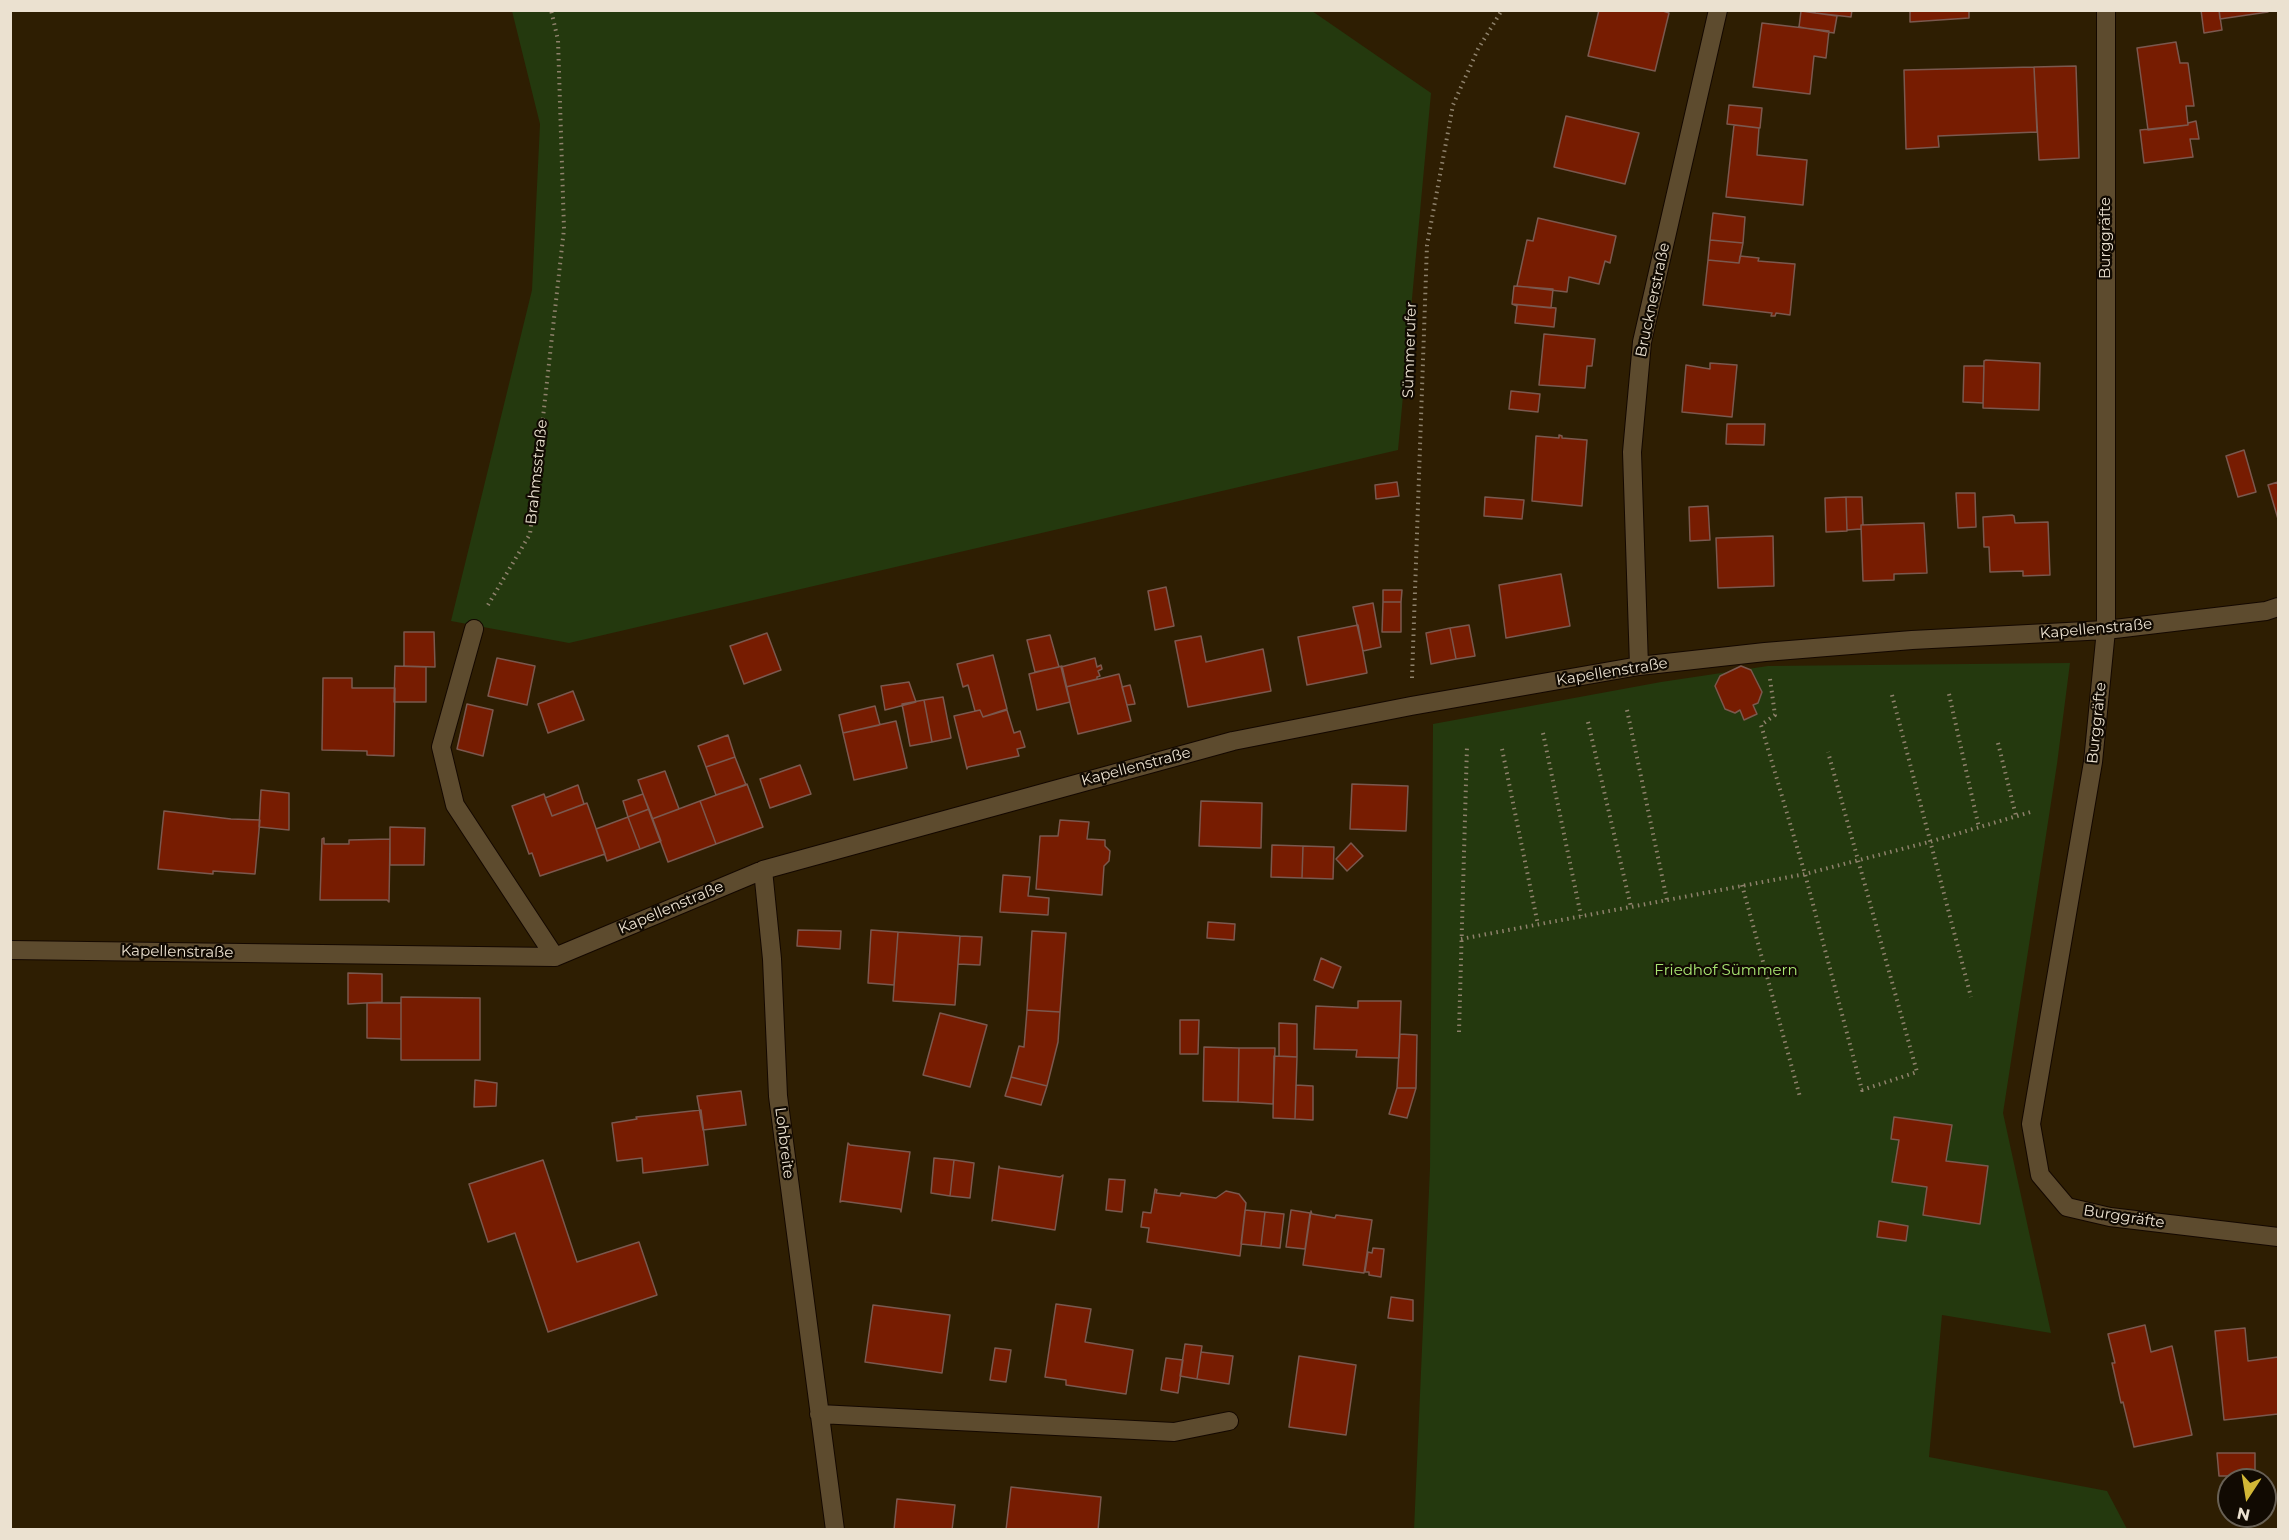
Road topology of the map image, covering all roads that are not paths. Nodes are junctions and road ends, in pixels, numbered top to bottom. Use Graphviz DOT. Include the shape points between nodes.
graph roads {
  1 [pos="1718,10"];
  2 [pos="2106,10"];
  3 [pos="2278,607"];
  4 [pos="474,629"];
  5 [pos="2106,630"];
  6 [pos="1639,666"];
  7 [pos="763,870"];
  8 [pos="10,950"];
  9 [pos="555,957"];
  10 [pos="2278,1236"];
  11 [pos="819,1414"];
  12 [pos="1229,1421"];
  13 [pos="835,1530"];
  1 -- 6 [label="street, Brucknerstraße" via="1642,342 1632,452"];
  2 -- 5 [label="street, Burggräfte"];
  3 -- 5 [label="street, Kapellenstraße"];
  4 -- 9 [label="street" via="441,747 452,793 455,805"];
  5 -- 6 [label="street, Kapellenstraße" via="1912,640"];
  5 -- 10 [label="street, Burggräfte" via="2093,762 2031,1124 2040,1175 2067,1207 2110,1217"];
  6 -- 7 [label="street, Kapellenstraße" via="1233,741"];
  7 -- 9 [label="street, Kapellenstraße"];
  7 -- 11 [label="street, Lohbreite" via="772,959 778,1096"];
  8 -- 9 [label="street, Kapellenstraße"];
  11 -- 12 [label="street" via="1174,1432"];
  11 -- 13 [label="street, Lohbreite"];
}
